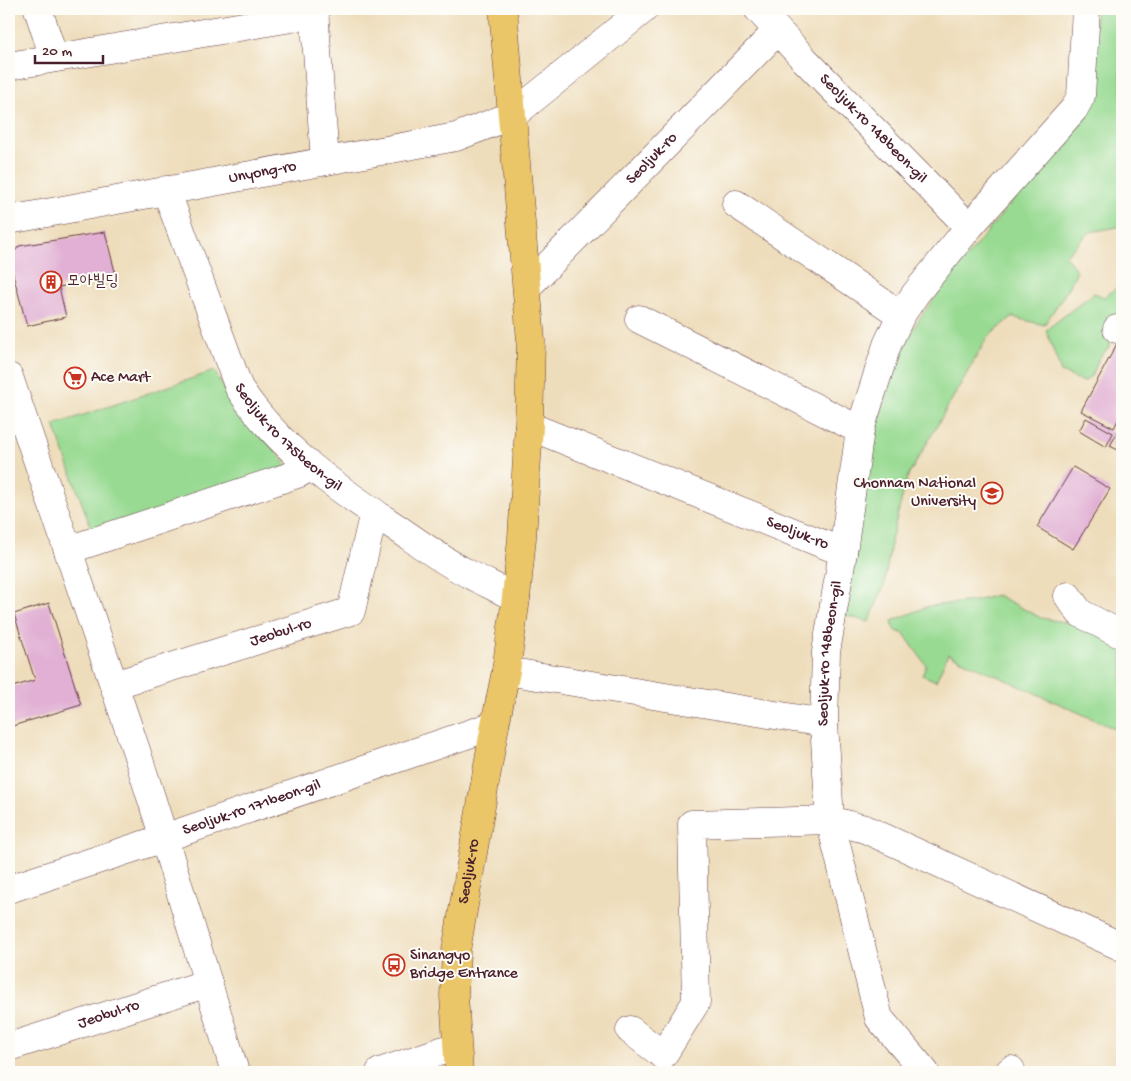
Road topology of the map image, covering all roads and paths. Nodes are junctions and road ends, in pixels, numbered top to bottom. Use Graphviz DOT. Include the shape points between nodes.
graph roads {
  1 [pos="38,9"];
  2 [pos="503,9"];
  3 [pos="644,9"];
  4 [pos="758,9"];
  5 [pos="1086,9"];
  6 [pos="315,11"];
  7 [pos="777,31"];
  8 [pos="54,58"];
  9 [pos="9,66"];
  10 [pos="513,115"];
  11 [pos="324,161"];
  12 [pos="166,190"];
  13 [pos="736,204"];
  14 [pos="9,220"];
  15 [pos="970,227"];
  16 [pos="527,286"];
  17 [pos="901,315"];
  18 [pos="639,319"];
  19 [pos="9,377"];
  20 [pos="529,426"];
  21 [pos="860,430"];
  22 [pos="306,464"];
  23 [pos="374,512"];
  24 [pos="68,550"];
  25 [pos="842,552"];
  26 [pos="1068,596"];
  27 [pos="516,598"];
  28 [pos="1122,633"];
  29 [pos="506,671"];
  30 [pos="114,685"];
  31 [pos="824,723"];
  32 [pos="495,724"];
  33 [pos="830,820"];
  34 [pos="164,838"];
  35 [pos="9,889"];
  36 [pos="1122,947"];
  37 [pos="208,982"];
  38 [pos="630,1030"];
  39 [pos="9,1047"];
  40 [pos="457,1059"];
  41 [pos="235,1072"];
  42 [pos="380,1072"];
  43 [pos="925,1072"];
  1 -- 8 [label="street"];
  2 -- 10 [label="main road, Seoljuk-ro"];
  3 -- 10 [label="street"];
  4 -- 7 [label="street, Seoljuk-ro 148beon-gil"];
  5 -- 15 [label="street, Seoljuk-ro 148beon-gil" via="1081,96 1074,109"];
  6 -- 8 [label="street"];
  6 -- 11 [label="street"];
  7 -- 15 [label="street, Seoljuk-ro 148beon-gil"];
  7 -- 16 [label="street, Seoljuk-ro"];
  8 -- 9 [label="street"];
  10 -- 11 [label="street, Unyong-ro" via="456,137"];
  10 -- 16 [label="main road, Seoljuk-ro"];
  11 -- 12 [label="street, Unyong-ro"];
  12 -- 14 [label="street, Unyong-ro"];
  12 -- 22 [label="street, Seoljuk-ro 175beon-gil" via="239,388 252,408"];
  13 -- 17 [label="street"];
  15 -- 17 [label="street, Seoljuk-ro 148beon-gil"];
  16 -- 20 [label="main road, Seoljuk-ro" via="531,341"];
  17 -- 21 [label="street, Seoljuk-ro 148beon-gil" via="887,345"];
  18 -- 21 [label="street"];
  19 -- 24 [label="street"];
  20 -- 25 [label="street, Seoljuk-ro"];
  20 -- 27 [label="main road, Seoljuk-ro"];
  21 -- 25 [label="street, Seoljuk-ro 148beon-gil"];
  22 -- 23 [label="street, Seoljuk-ro 175beon-gil"];
  22 -- 24 [label="street" via="300,473"];
  23 -- 27 [label="street, Seoljuk-ro 175beon-gil" via="463,572"];
  23 -- 30 [label="street, Jeobul-ro" via="351,611"];
  24 -- 30 [label="street"];
  25 -- 31 [label="street, Seoljuk-ro 148beon-gil" via="826,652"];
  26 -- 28 [label="street" via="1080,613"];
  27 -- 29 [label="main road, Seoljuk-ro"];
  29 -- 31 [label="street"];
  29 -- 32 [label="main road, Seoljuk-ro"];
  30 -- 34 [label="street"];
  31 -- 33 [label="street, Seoljuk-ro 148beon-gil"];
  32 -- 34 [label="street, Seoljuk-ro 171beon-gil"];
  32 -- 40 [label="main road, Seoljuk-ro" via="456,951"];
  33 -- 36 [label="street" via="865,829"];
  33 -- 38 [label="street" via="692,824 696,1002 663,1055"];
  33 -- 43 [label="street, Seoljuk-ro 148beon-gil" via="879,1018"];
  34 -- 35 [label="street, Seoljuk-ro 171beon-gil"];
  34 -- 37 [label="street"];
  37 -- 39 [label="street, Jeobul-ro"];
  37 -- 41 [label="street"];
  40 -- 42 [label="street"];
}
